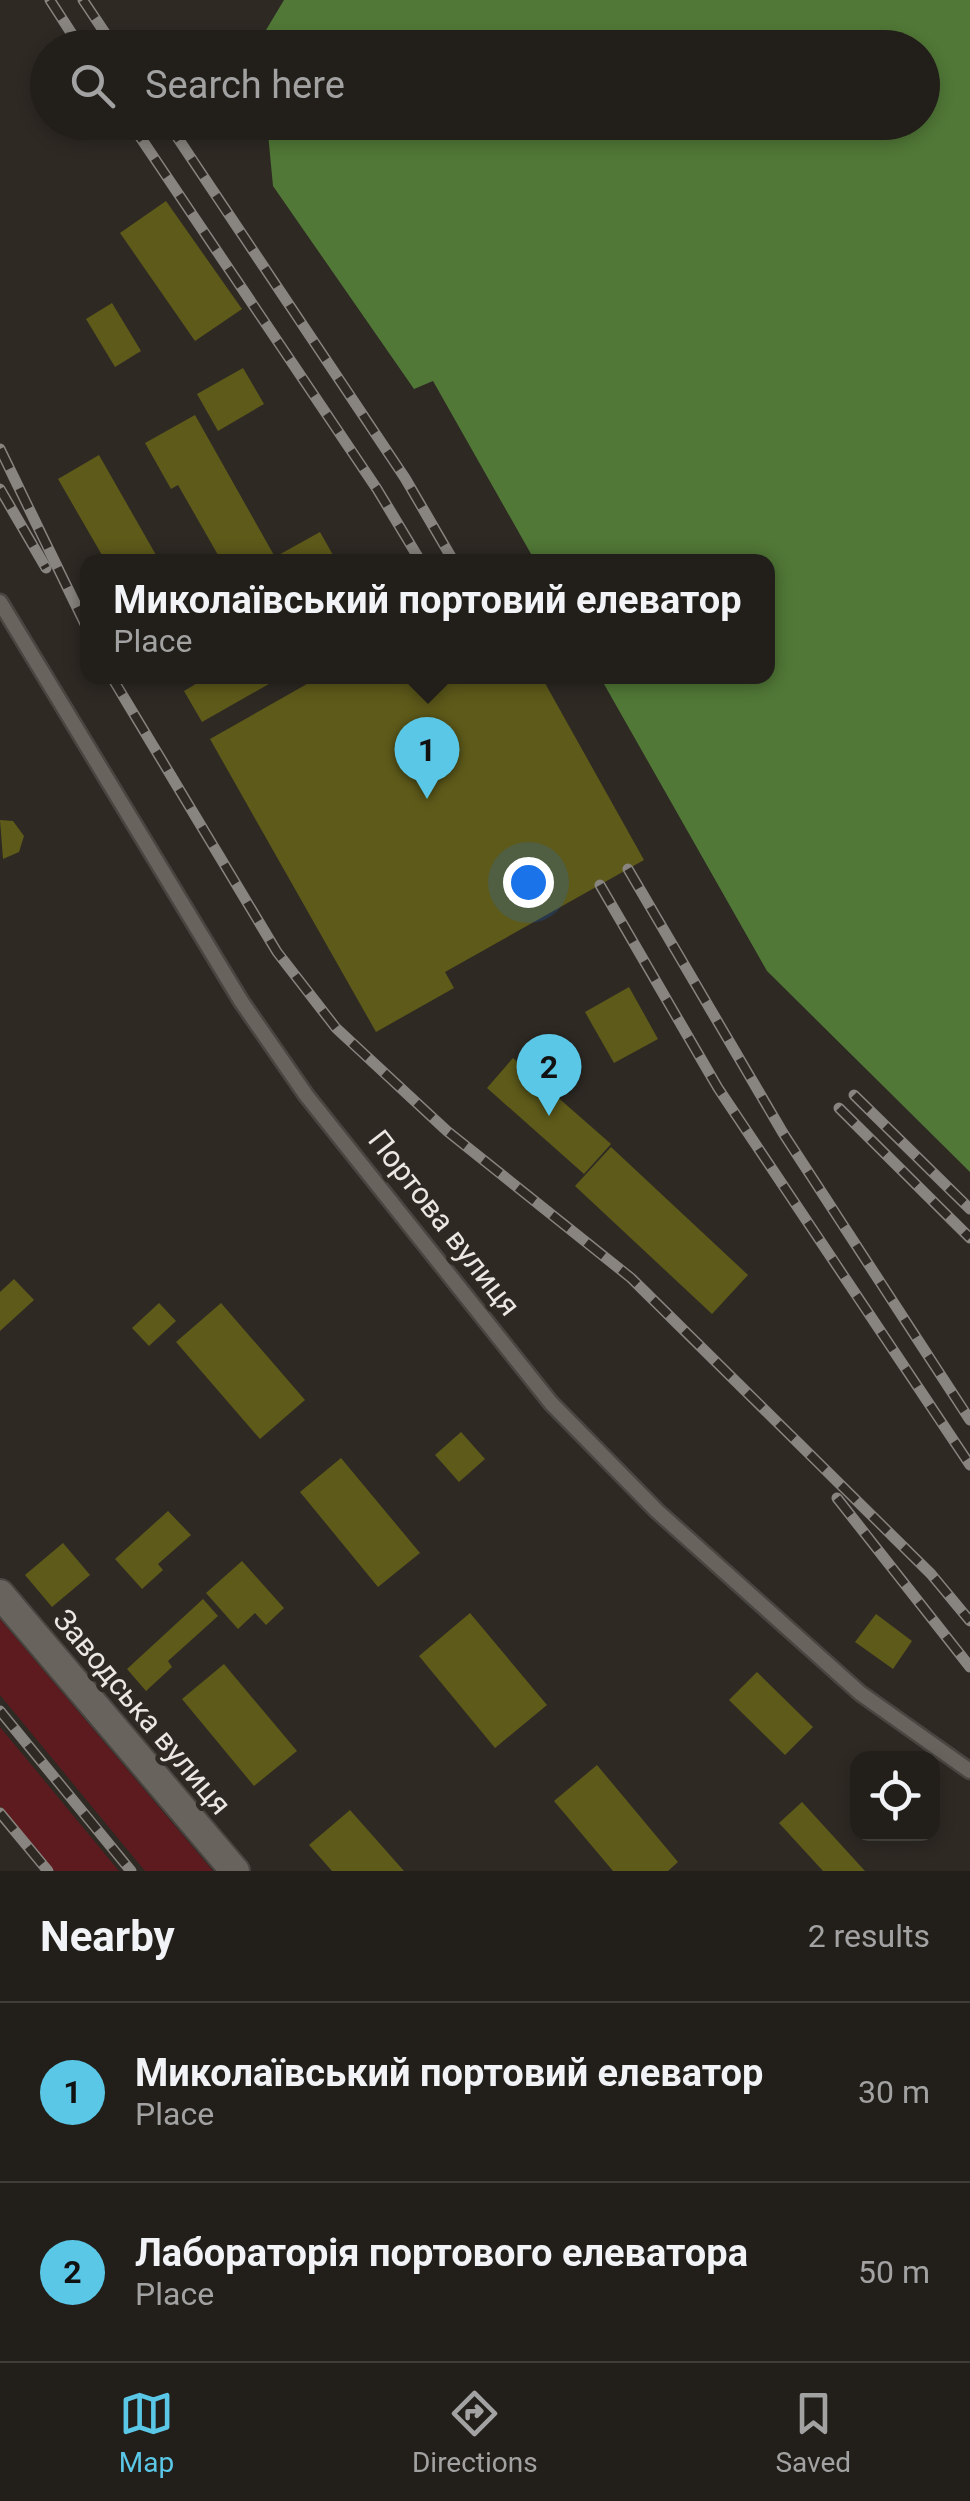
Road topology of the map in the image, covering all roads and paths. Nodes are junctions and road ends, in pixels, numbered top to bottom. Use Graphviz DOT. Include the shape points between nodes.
graph roads {
  1 [pos="0,602"];
  2 [pos="0,1594"];
  3 [pos="970,1771"];
  4 [pos="235,1871"];
  1 -- 3 [label="lane, Портова вулиця" via="306,1095 550,1404 657,1512 860,1693"];
  2 -- 4 [label="street, Заводська вулиця"];
}
